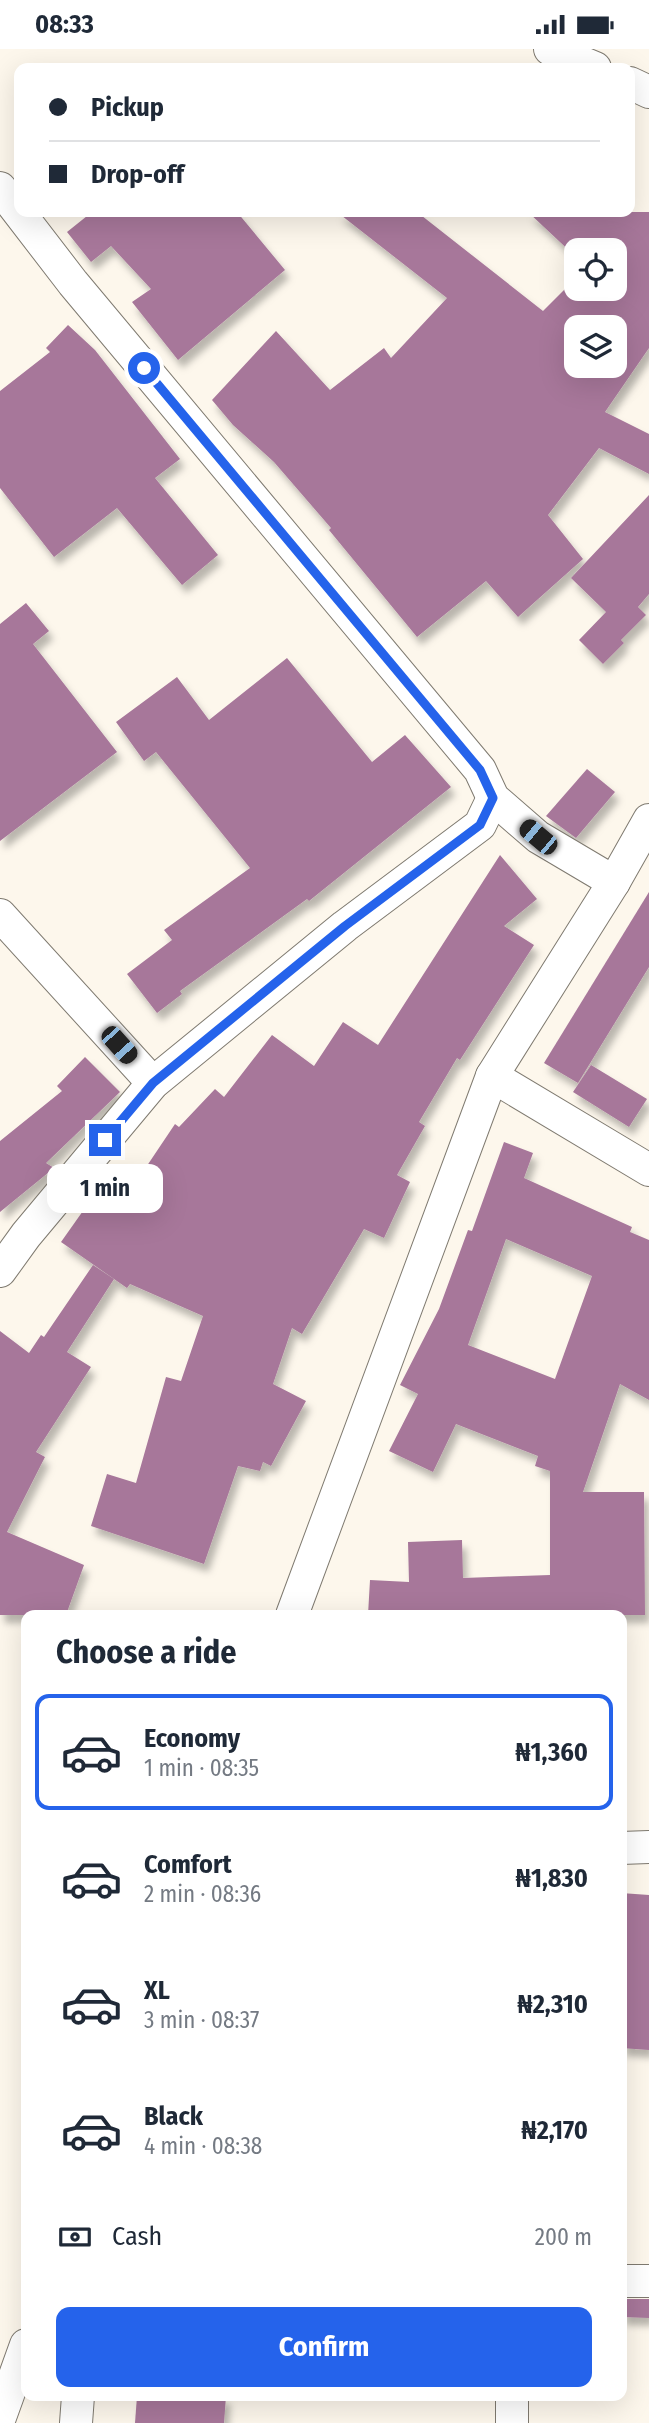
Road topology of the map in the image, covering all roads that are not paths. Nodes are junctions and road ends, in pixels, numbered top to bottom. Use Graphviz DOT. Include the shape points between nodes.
graph roads {
  1 [pos="550,49"];
  2 [pos="583,63"];
  3 [pos="0,188"];
  4 [pos="14,206"];
  5 [pos="22,217"];
  6 [pos="493,798"];
  7 [pos="649,820"];
  8 [pos="614,882"];
  9 [pos="0,915"];
  10 [pos="492,1076"];
  11 [pos="153,1083"];
  12 [pos="649,1170"];
  13 [pos="0,1271"];
  14 [pos="294,1610"];
  15 [pos="627,1847"];
  16 [pos="649,1847"];
  17 [pos="627,2281"];
  18 [pos="649,2281"];
  19 [pos="21,2359"];
  20 [pos="78,2401"];
  21 [pos="512,2401"];
  22 [pos="0,2417"];
  23 [pos="76,2423"];
  24 [pos="512,2423"];
  1 -- 2 [label="street"];
  3 -- 4 [label="street"];
  5 -- 6 [label="street" via="480,770"];
  6 -- 8 [label="street" via="538,837"];
  6 -- 11 [label="street" via="480,825 345,926"];
  7 -- 8 [label="street"];
  8 -- 10 [label="street"];
  9 -- 11 [label="street"];
  10 -- 12 [label="street"];
  10 -- 14 [label="street"];
  11 -- 13 [label="street"];
  15 -- 16 [label="street"];
  17 -- 18 [label="street"];
  19 -- 22 [label="street"];
  20 -- 23 [label="street"];
  21 -- 24 [label="street"];
}
